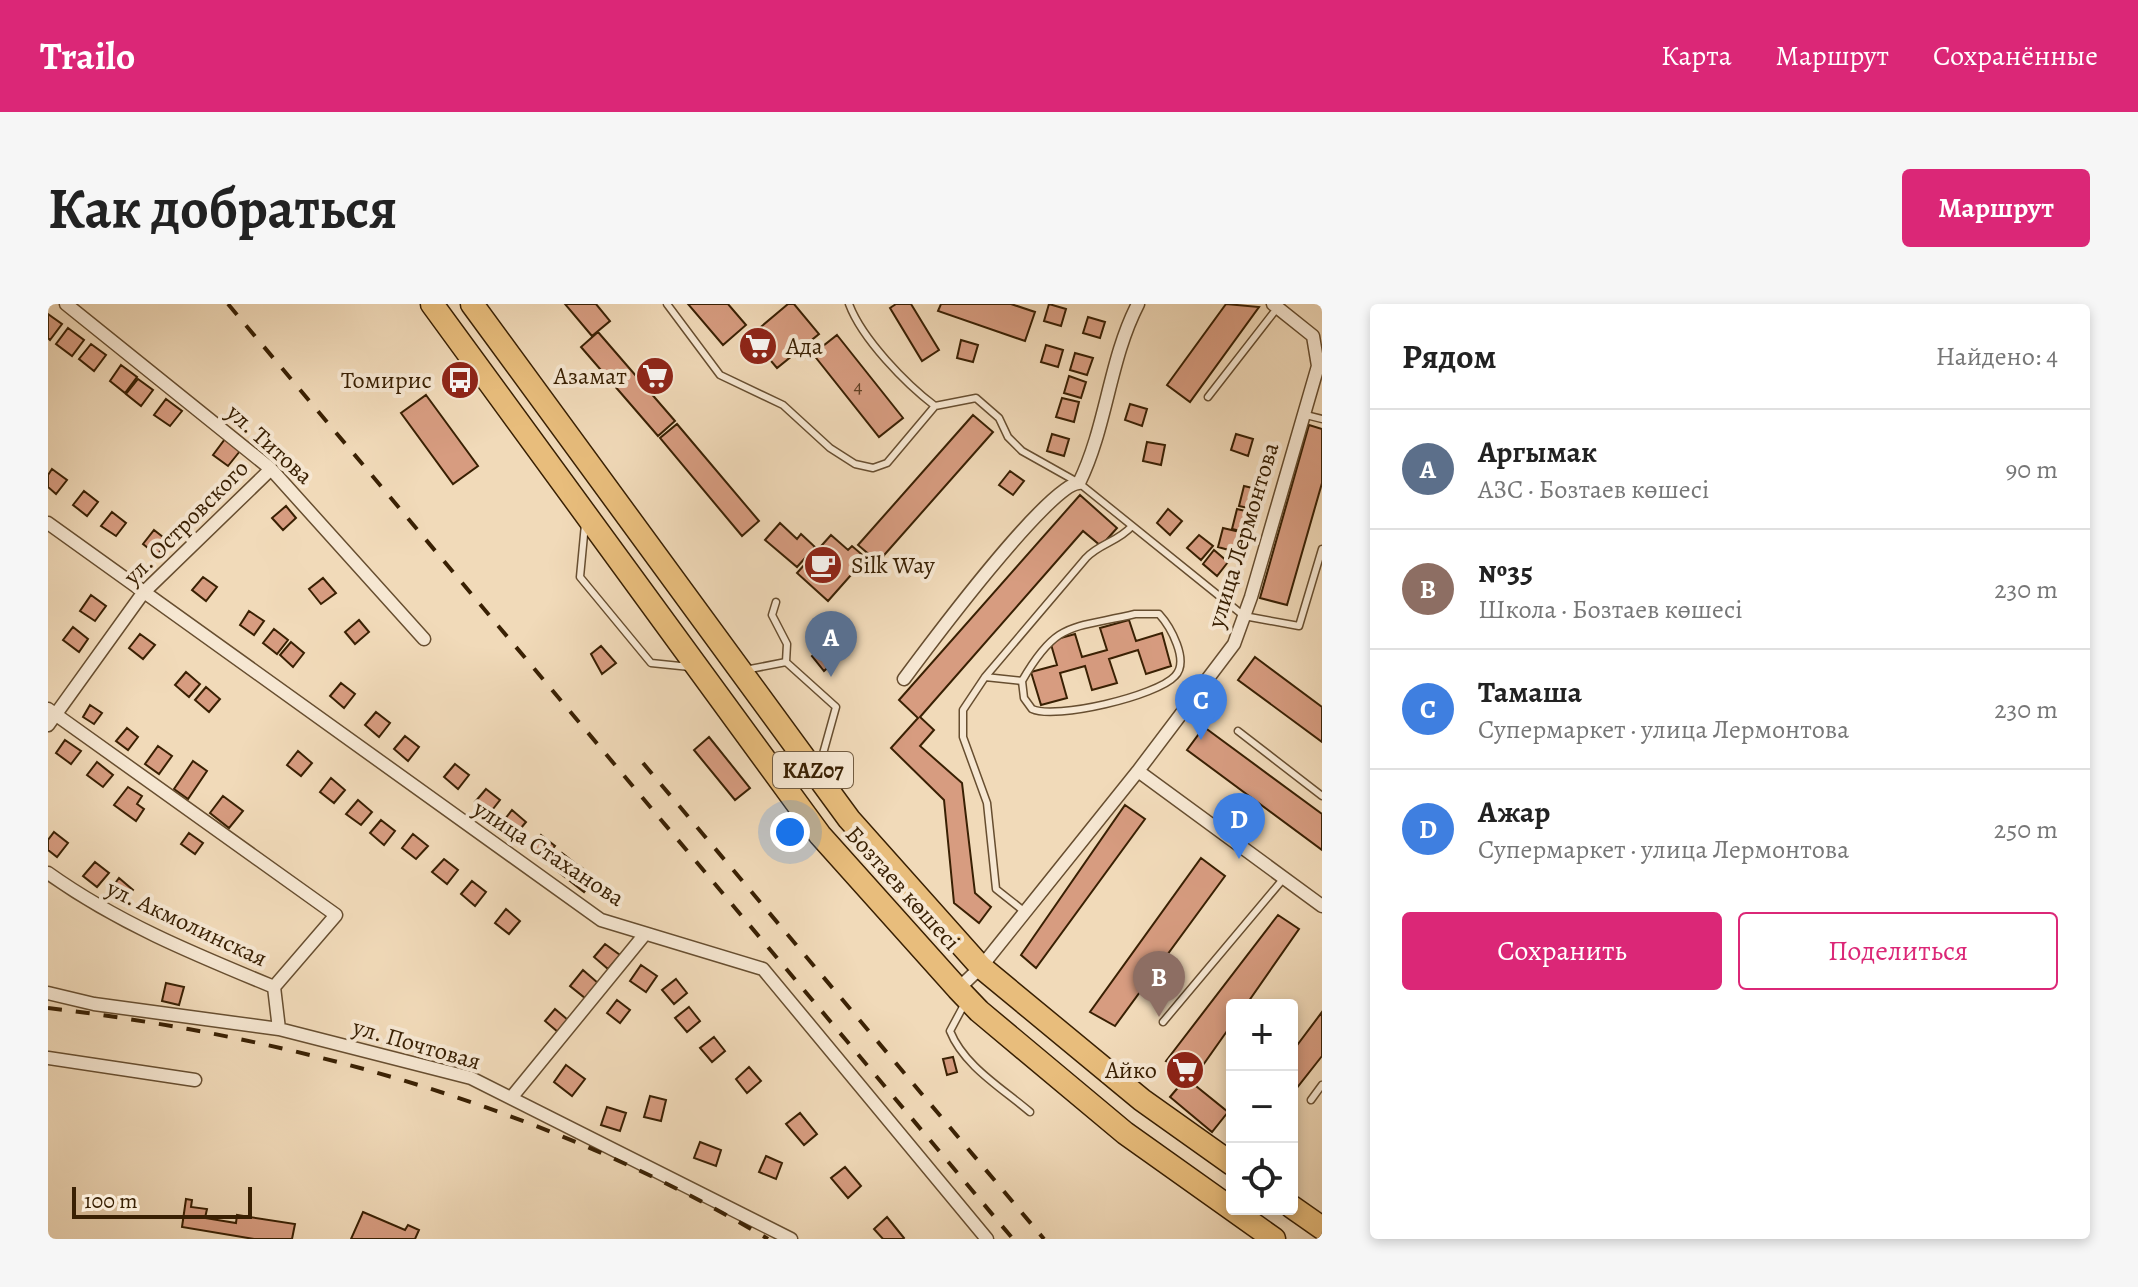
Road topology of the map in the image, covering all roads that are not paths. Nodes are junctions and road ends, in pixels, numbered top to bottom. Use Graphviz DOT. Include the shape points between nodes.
graph roads {
  1 [pos="66,304"];
  2 [pos="432,304"];
  3 [pos="472,304"];
  4 [pos="667,304"];
  5 [pos="849,304"];
  6 [pos="1138,304"];
  7 [pos="1277,305"];
  8 [pos="1208,397"];
  9 [pos="935,406"];
  10 [pos="1302,414"];
  11 [pos="1322,419"];
  12 [pos="271,469"];
  13 [pos="1079,483"];
  14 [pos="586,516"];
  15 [pos="48,523"];
  16 [pos="1132,526"];
  17 [pos="1322,549"];
  18 [pos="143,593"];
  19 [pos="776,602"];
  20 [pos="1244,616"];
  21 [pos="424,639"];
  22 [pos="786,662"];
  23 [pos="698,667"];
  24 [pos="743,671"];
  25 [pos="985,677"];
  26 [pos="904,679"];
  27 [pos="1022,681"];
  28 [pos="51,716"];
  29 [pos="1238,731"];
  30 [pos="1138,771"];
  31 [pos="816,775"];
  32 [pos="1322,796"];
  33 [pos="48,873"];
  34 [pos="1284,878"];
  35 [pos="1322,905"];
  36 [pos="1025,912"];
  37 [pos="645,934"];
  38 [pos="981,967"];
  39 [pos="274,987"];
  40 [pos="48,993"];
  41 [pos="963,994"];
  42 [pos="1163,1022"];
  43 [pos="279,1029"];
  44 [pos="48,1058"];
  45 [pos="195,1080"];
  46 [pos="1322,1085"];
  47 [pos="511,1098"];
  48 [pos="1311,1100"];
  49 [pos="1030,1112"];
  50 [pos="1226,1160"];
  51 [pos="1298,1211"];
  52 [pos="1322,1228"];
  53 [pos="1269,1237"];
  54 [pos="791,1239"];
  55 [pos="987,1239"];
  1 -- 12 [label="street, ул. Титова"];
  2 -- 14 [label="highway, Бозтаев көшесі / KAZ07"];
  3 -- 24 [label="highway, Бозтаев көшесі / KAZ07"];
  4 -- 9 [label="lane" via="720,375 783,405 855,464 873,468 887,463"];
  5 -- 9 [label="lane" via="891,365"];
  6 -- 13 [label="street" via="1124,330 1095,450"];
  7 -- 8 [label="lane"];
  7 -- 10 [label="street, улица Лермонтова" via="1313,336 1318,366"];
  9 -- 13 [label="lane" via="976,398 999,418 1022,451"];
  10 -- 11 [label="lane"];
  10 -- 20 [label="street, улица Лермонтова"];
  12 -- 18 [label="street, ул. Островского"];
  12 -- 21 [label="street, ул. Титова"];
  13 -- 16 [label="lane"];
  13 -- 26 [label="street" via="1055,497 970,591"];
  14 -- 23 [label="highway, Бозтаев көшесі / KAZ07"];
  14 -- 23 [label="lane" via="580,577 651,663"];
  15 -- 18 [label="street, улица Стаханова"];
  16 -- 20 [label="lane"];
  16 -- 25 [label="lane" via="1119,540 1091,552"];
  17 -- 20 [label="lane" via="1299,626"];
  18 -- 28 [label="street, ул. Островского"];
  18 -- 37 [label="street, улица Стаханова" via="601,920"];
  19 -- 22 [label="lane" via="772,615 787,644"];
  20 -- 30 [label="street, улица Лермонтова" via="1234,644"];
  22 -- 24 [label="lane"];
  22 -- 31 [label="lane" via="836,707"];
  23 -- 41 [label="highway, Бозтаев көшесі / KAZ07" via="820,835"];
  24 -- 31 [label="highway, Бозтаев көшесі / KAZ07"];
  25 -- 27 [label="lane"];
  25 -- 36 [label="lane" via="963,710 963,737 987,803 996,889"];
  27 -- 27 [label="lane" via="1057,634 1135,614 1159,614 1171,628 1180,666 1175,676 1153,690 1052,714 1032,709"];
  28 -- 39 [label="street" via="336,915"];
  29 -- 32 [label="lane"];
  30 -- 34 [label="street"];
  30 -- 36 [label="street, улица Лермонтова"];
  31 -- 38 [label="highway, Бозтаев көшесі / KAZ07"];
  33 -- 39 [label="street, ул. Акмолинская" via="93,906"];
  34 -- 35 [label="street"];
  34 -- 42 [label="lane"];
  36 -- 38 [label="street, улица Лермонтова"];
  37 -- 47 [label="street"];
  37 -- 55 [label="street, улица Стаханова" via="763,969"];
  38 -- 41 [label="street, улица Лермонтова"];
  38 -- 50 [label="highway, Бозтаев көшесі / KAZ07" via="1142,1100"];
  39 -- 43 [label="street, ул. Акмолинская"];
  40 -- 43 [label="street, ул. Почтовая"];
  41 -- 49 [label="lane" via="950,1031 955,1044"];
  41 -- 53 [label="highway, Бозтаев көшесі / KAZ07" via="1125,1133"];
  43 -- 47 [label="street, ул. Почтовая" via="471,1078"];
  44 -- 45 [label="street"];
  46 -- 48 [label="lane"];
  47 -- 54 [label="street, ул. Почтовая"];
  51 -- 52 [label="highway"];
}
